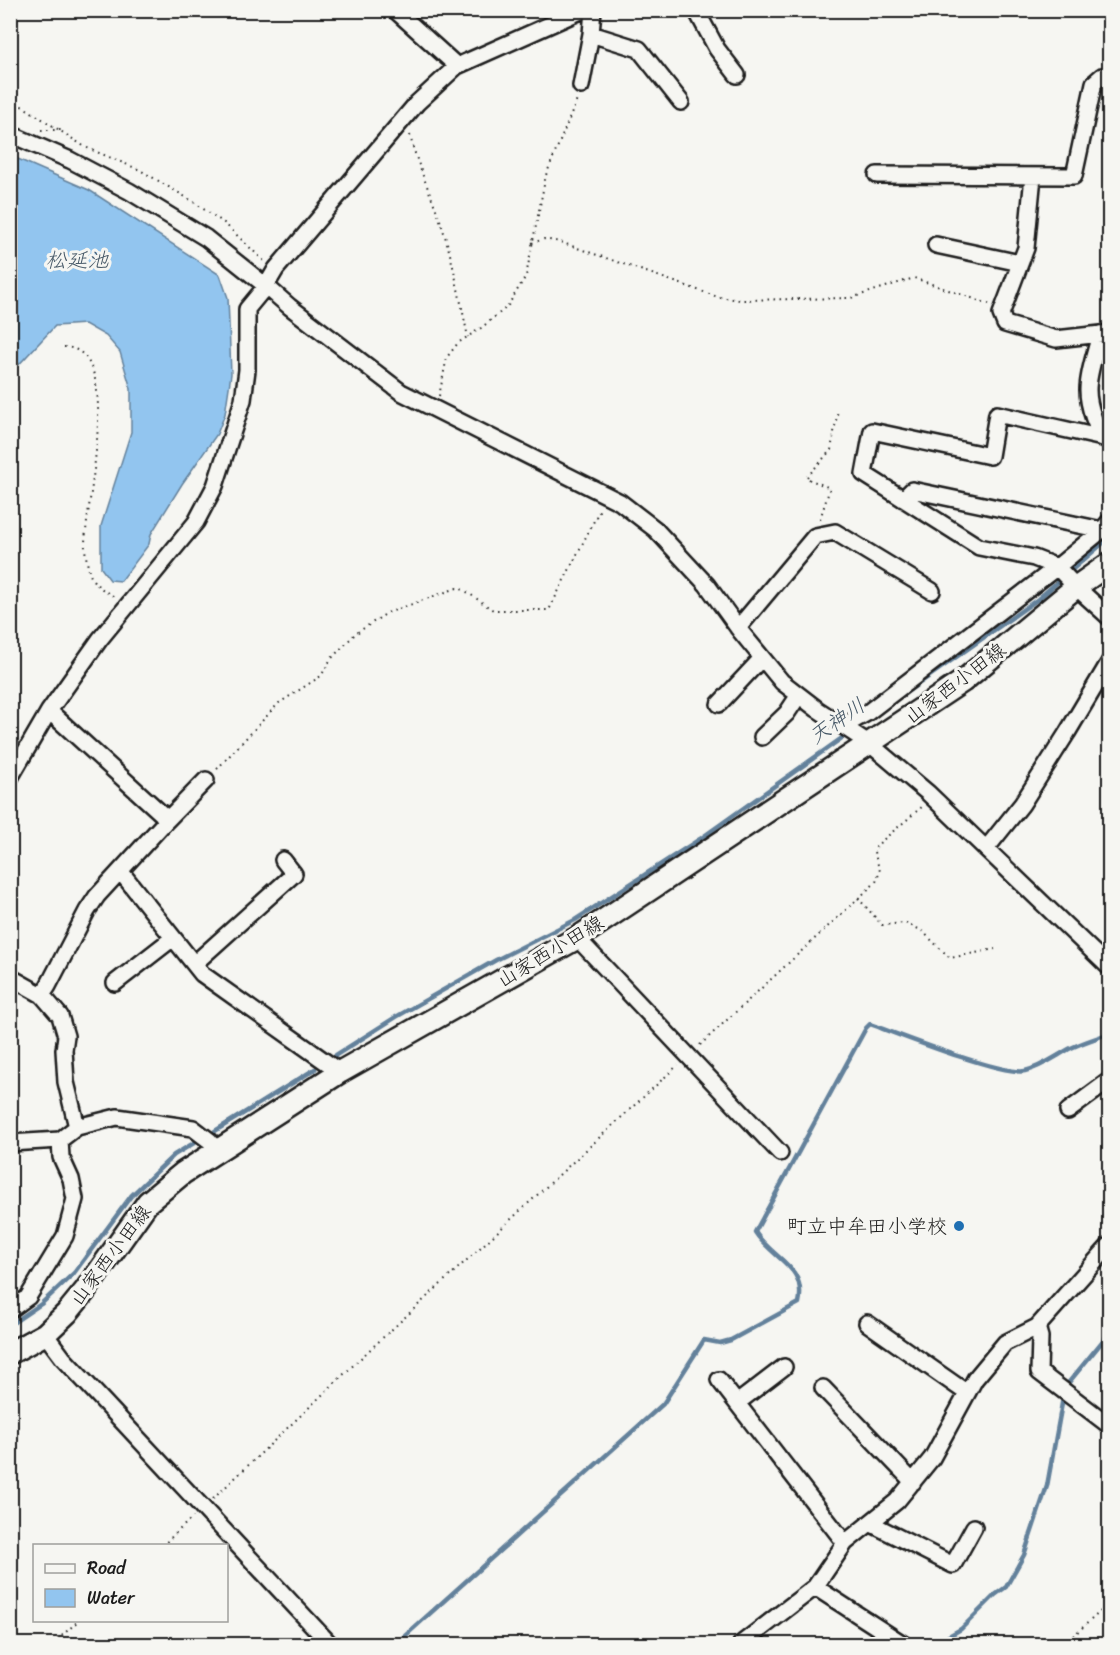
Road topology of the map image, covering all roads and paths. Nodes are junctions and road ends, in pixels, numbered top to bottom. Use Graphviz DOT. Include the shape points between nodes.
graph roads {
  1 [pos="395,10"];
  2 [pos="583,10"];
  3 [pos="593,10"];
  4 [pos="696,10"];
  5 [pos="591,34"];
  6 [pos="457,66"];
  7 [pos="737,75"];
  8 [pos="1110,77"];
  9 [pos="581,86"];
  10 [pos="10,102"];
  11 [pos="681,102"];
  12 [pos="405,116"];
  13 [pos="10,134"];
  14 [pos="877,175"];
  15 [pos="1032,176"];
  16 [pos="532,243"];
  17 [pos="936,245"];
  18 [pos="1020,263"];
  19 [pos="276,269"];
  20 [pos="266,286"];
  21 [pos="1003,309"];
  22 [pos="1105,334"];
  23 [pos="468,337"];
  24 [pos="64,347"];
  25 [pos="437,409"];
  26 [pos="838,409"];
  27 [pos="1106,440"];
  28 [pos="607,494"];
  29 [pos="903,499"];
  30 [pos="1106,525"];
  31 [pos="815,536"];
  32 [pos="1110,563"];
  33 [pos="1057,567"];
  34 [pos="1076,587"];
  35 [pos="932,591"];
  36 [pos="129,604"];
  37 [pos="1110,618"];
  38 [pos="738,628"];
  39 [pos="762,658"];
  40 [pos="1110,661"];
  41 [pos="799,695"];
  42 [pos="719,704"];
  43 [pos="49,711"];
  44 [pos="844,726"];
  45 [pos="762,737"];
  46 [pos="870,744"];
  47 [pos="10,778"];
  48 [pos="206,780"];
  49 [pos="928,793"];
  50 [pos="166,821"];
  51 [pos="986,849"];
  52 [pos="283,860"];
  53 [pos="121,872"];
  54 [pos="858,898"];
  55 [pos="173,938"];
  56 [pos="577,938"];
  57 [pos="995,950"];
  58 [pos="194,964"];
  59 [pos="1110,968"];
  60 [pos="10,978"];
  61 [pos="115,983"];
  62 [pos="42,995"];
  63 [pos="688,1056"];
  64 [pos="340,1072"];
  65 [pos="1110,1080"];
  66 [pos="1068,1112"];
  67 [pos="77,1127"];
  68 [pos="60,1140"];
  69 [pos="10,1143"];
  70 [pos="217,1150"];
  71 [pos="780,1153"];
  72 [pos="1110,1245"];
  73 [pos="10,1310"];
  74 [pos="867,1323"];
  75 [pos="1037,1328"];
  76 [pos="45,1334"];
  77 [pos="15,1346"];
  78 [pos="784,1367"];
  79 [pos="719,1380"];
  80 [pos="823,1388"];
  81 [pos="967,1393"];
  82 [pos="737,1403"];
  83 [pos="1110,1426"];
  84 [pos="913,1482"];
  85 [pos="202,1509"];
  86 [pos="870,1523"];
  87 [pos="974,1527"];
  88 [pos="845,1543"];
  89 [pos="163,1544"];
  90 [pos="815,1587"];
  91 [pos="1110,1603"];
  92 [pos="77,1622"];
  93 [pos="745,1643"];
  94 [pos="53,1644"];
  95 [pos="330,1644"];
  96 [pos="903,1644"];
  97 [pos="1064,1644"];
  1 -- 6 [label="street"];
  2 -- 6 [label="street"];
  3 -- 5 [label="street"];
  4 -- 7 [label="street" via="717,49"];
  5 -- 9 [label="street"];
  5 -- 11 [label="street" via="639,49"];
  6 -- 12 [label="street"];
  8 -- 15 [label="street" via="1102,76 1094,83 1074,176"];
  9 -- 16 [label="path" via="546,175"];
  10 -- 19 [label="path" via="33,112 85,147 140,170 189,199 224,223"];
  12 -- 19 [label="street"];
  12 -- 23 [label="path" via="451,256"];
  13 -- 20 [label="street" via="129,190 206,238"];
  14 -- 15 [label="street"];
  15 -- 18 [label="street" via="1026,248"];
  16 -- 21 [label="path" via="544,239 560,242 717,297 851,298 914,278"];
  16 -- 23 [label="path" via="526,276 507,307"];
  17 -- 18 [label="street"];
  18 -- 21 [label="street"];
  19 -- 20 [label="street"];
  20 -- 25 [label="street" via="401,392"];
  20 -- 36 [label="street" via="247,309 243,400 215,486 196,522"];
  21 -- 22 [label="street" via="1005,324 1056,339"];
  22 -- 27 [label="street" via="1088,391 1095,425"];
  23 -- 25 [label="path" via="447,357"];
  24 -- 36 [label="path" via="83,352 95,376 99,416 85,549 91,578 106,593"];
  25 -- 28 [label="street"];
  26 -- 31 [label="path" via="831,450 806,478 830,488"];
  27 -- 29 [label="street" via="997,414 990,456 872,431 864,474"];
  28 -- 38 [label="street" via="655,529 707,585"];
  28 -- 48 [label="path" via="549,610 493,610 457,588 387,613 355,634 321,676 279,703"];
  29 -- 30 [label="street" via="912,490"];
  29 -- 33 [label="street" via="979,547 1034,558"];
  30 -- 33 [label="street"];
  31 -- 35 [label="street" via="835,532"];
  31 -- 38 [label="street"];
  32 -- 34 [label="main road, 山家西小田線"];
  33 -- 34 [label="street"];
  33 -- 44 [label="street" via="876,706"];
  34 -- 37 [label="street"];
  34 -- 46 [label="main road, 山家西小田線" via="963,681"];
  36 -- 43 [label="street"];
  38 -- 39 [label="street"];
  39 -- 41 [label="street"];
  39 -- 42 [label="street"];
  40 -- 51 [label="street" via="1028,795"];
  41 -- 44 [label="street"];
  41 -- 45 [label="street" via="787,714"];
  43 -- 47 [label="street"];
  43 -- 50 [label="street"];
  44 -- 46 [label="street"];
  46 -- 49 [label="street"];
  46 -- 56 [label="main road, 山家西小田線"];
  48 -- 50 [label="street"];
  49 -- 51 [label="street"];
  49 -- 54 [label="path" via="924,805 877,845 874,852 880,871 876,882"];
  50 -- 53 [label="street"];
  51 -- 59 [label="street"];
  52 -- 58 [label="street" via="294,874"];
  53 -- 55 [label="street"];
  53 -- 62 [label="street" via="87,912"];
  54 -- 57 [label="path" via="882,925 905,922 921,930 950,958"];
  54 -- 63 [label="path"];
  55 -- 58 [label="street"];
  55 -- 61 [label="street"];
  56 -- 63 [label="street"];
  56 -- 64 [label="main road, 山家西小田線"];
  58 -- 64 [label="street" via="202,974"];
  60 -- 62 [label="street"];
  62 -- 67 [label="street" via="60,1016 66,1036 66,1082"];
  63 -- 71 [label="street"];
  63 -- 85 [label="path"];
  64 -- 70 [label="main road, 山家西小田線"];
  65 -- 66 [label="street"];
  67 -- 68 [label="street"];
  67 -- 70 [label="street" via="117,1118 193,1128"];
  68 -- 69 [label="street"];
  68 -- 73 [label="street" via="61,1157 75,1199 65,1236 28,1297"];
  70 -- 76 [label="main road, 山家西小田線" via="148,1202 85,1291"];
  72 -- 75 [label="street"];
  74 -- 81 [label="street"];
  75 -- 81 [label="street" via="1005,1343"];
  75 -- 83 [label="street" via="1039,1372"];
  76 -- 77 [label="main road, 山家西小田線"];
  76 -- 85 [label="street"];
  78 -- 82 [label="street"];
  79 -- 82 [label="street"];
  80 -- 84 [label="street"];
  81 -- 84 [label="street" via="932,1458"];
  82 -- 88 [label="street"];
  84 -- 86 [label="street"];
  85 -- 89 [label="path"];
  85 -- 95 [label="street"];
  86 -- 87 [label="street" via="953,1565"];
  86 -- 88 [label="street"];
  88 -- 90 [label="street"];
  90 -- 93 [label="street"];
  90 -- 96 [label="street"];
  91 -- 97 [label="path"];
  92 -- 94 [label="path"];
}
